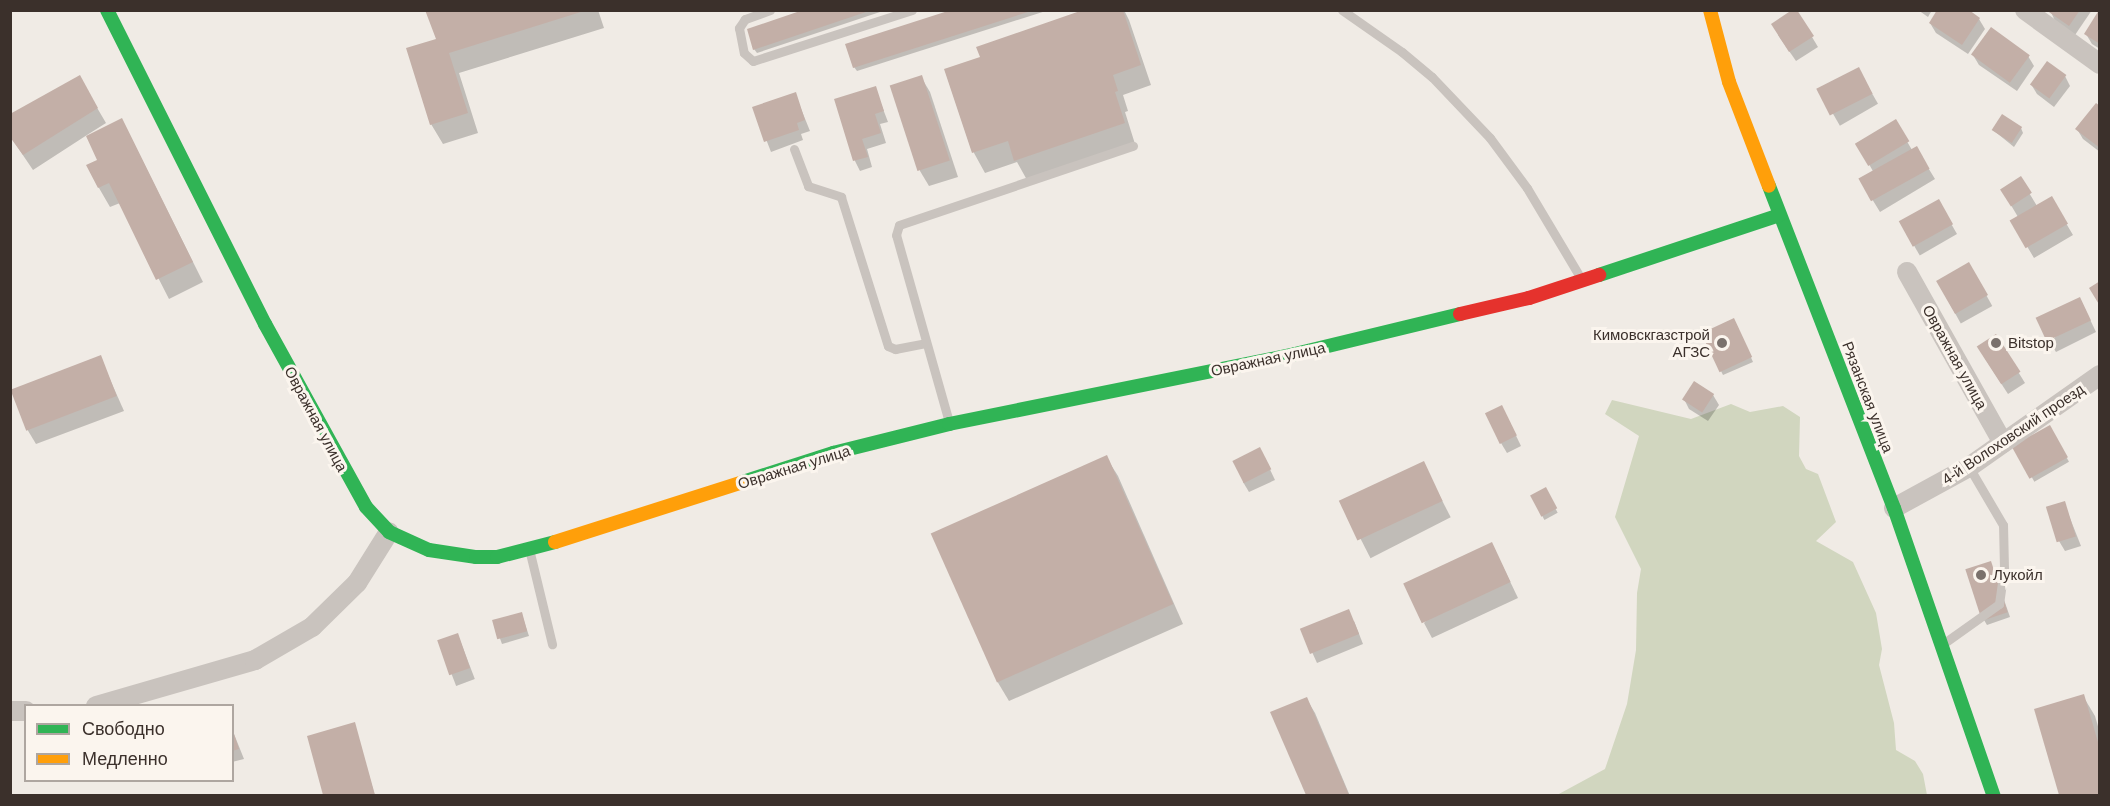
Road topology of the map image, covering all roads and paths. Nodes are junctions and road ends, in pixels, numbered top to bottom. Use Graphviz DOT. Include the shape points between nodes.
graph roads {
  1 [pos="106,10"];
  2 [pos="770,10"];
  3 [pos="912,10"];
  4 [pos="1342,10"];
  5 [pos="1710,10"];
  6 [pos="2025,10"];
  7 [pos="2100,64"];
  8 [pos="1133,146"];
  9 [pos="794,149"];
  10 [pos="1779,215"];
  11 [pos="1907,272"];
  12 [pos="1582,282"];
  13 [pos="925,343"];
  14 [pos="2100,375"];
  15 [pos="949,424"];
  16 [pos="2003,443"];
  17 [pos="1969,467"];
  18 [pos="1894,508"];
  19 [pos="389,532"];
  20 [pos="529,550"];
  21 [pos="552,644"];
  22 [pos="1941,646"];
  23 [pos="100,704"];
  24 [pos="1994,795"];
  1 -- 19 [label="street, Овражная улица" via="346,476 366,507"];
  2 -- 3 [label="lane" via="745,19 739,28 744,52 753,61"];
  4 -- 12 [label="lane" via="1432,77 1491,138 1577,267"];
  5 -- 10 [label="street, Рязанская улица" via="1729,82"];
  6 -- 7 [label="street"];
  8 -- 13 [label="lane" via="899,225 896,235"];
  9 -- 13 [label="lane" via="808,186 841,197 888,346 895,349"];
  10 -- 12 [label="street, Овражная улица"];
  10 -- 18 [label="street, Рязанская улица"];
  11 -- 16 [label="street, Овражная улица"];
  12 -- 15 [label="street, Овражная улица" via="1295,354"];
  13 -- 15 [label="lane"];
  14 -- 16 [label="street, 4-й Волоховский проезд"];
  15 -- 20 [label="street, Овражная улица" via="833,453"];
  16 -- 17 [label="street, 4-й Волоховский проезд"];
  17 -- 18 [label="street, 4-й Волоховский проезд"];
  17 -- 22 [label="lane" via="2003,525 2000,604"];
  18 -- 22 [label="street, Рязанская улица"];
  19 -- 20 [label="street, Овражная улица" via="429,550 476,557"];
  19 -- 23 [label="street" via="357,583 312,627 255,660"];
  20 -- 21 [label="lane"];
  22 -- 24 [label="street, Рязанская улица"];
}
